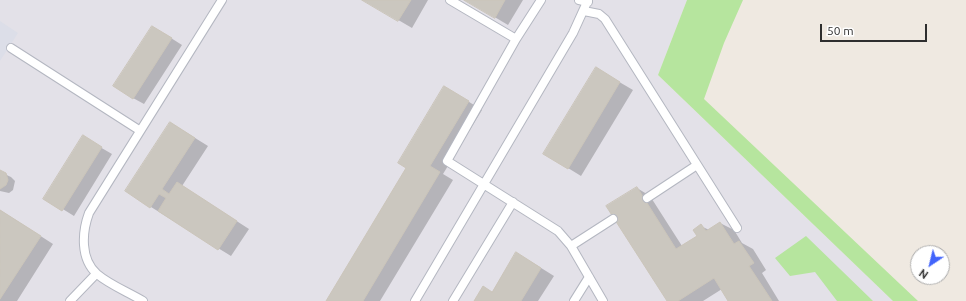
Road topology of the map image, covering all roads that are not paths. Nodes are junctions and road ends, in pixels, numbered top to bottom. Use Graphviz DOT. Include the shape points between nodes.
graph roads {
  1 [pos="222,0"];
  2 [pos="450,0"];
  3 [pos="541,0"];
  4 [pos="579,0"];
  5 [pos="588,1"];
  6 [pos="584,11"];
  7 [pos="516,39"];
  8 [pos="11,48"];
  9 [pos="139,130"];
  10 [pos="697,165"];
  11 [pos="486,184"];
  12 [pos="647,198"];
  13 [pos="513,202"];
  14 [pos="613,219"];
  15 [pos="737,228"];
  16 [pos="571,246"];
  17 [pos="96,274"];
  18 [pos="589,277"];
  19 [pos="70,301"];
  20 [pos="143,301"];
  21 [pos="415,301"];
  22 [pos="453,301"];
  23 [pos="574,301"];
  24 [pos="603,301"];
  1 -- 9 [label="lane"];
  2 -- 7 [label="lane"];
  3 -- 7 [label="lane"];
  4 -- 5 [label="lane"];
  5 -- 6 [label="lane"];
  6 -- 10 [label="lane" via="599,14 605,19"];
  6 -- 11 [label="lane"];
  7 -- 11 [label="lane" via="447,161"];
  8 -- 9 [label="lane"];
  9 -- 17 [label="lane" via="88,213 83,229 85,251"];
  10 -- 12 [label="lane"];
  10 -- 15 [label="lane"];
  11 -- 13 [label="lane"];
  11 -- 21 [label="lane"];
  13 -- 16 [label="lane" via="558,231"];
  13 -- 22 [label="lane"];
  14 -- 16 [label="lane"];
  16 -- 18 [label="lane"];
  17 -- 19 [label="lane"];
  17 -- 20 [label="lane"];
  18 -- 23 [label="lane"];
  18 -- 24 [label="lane"];
}
